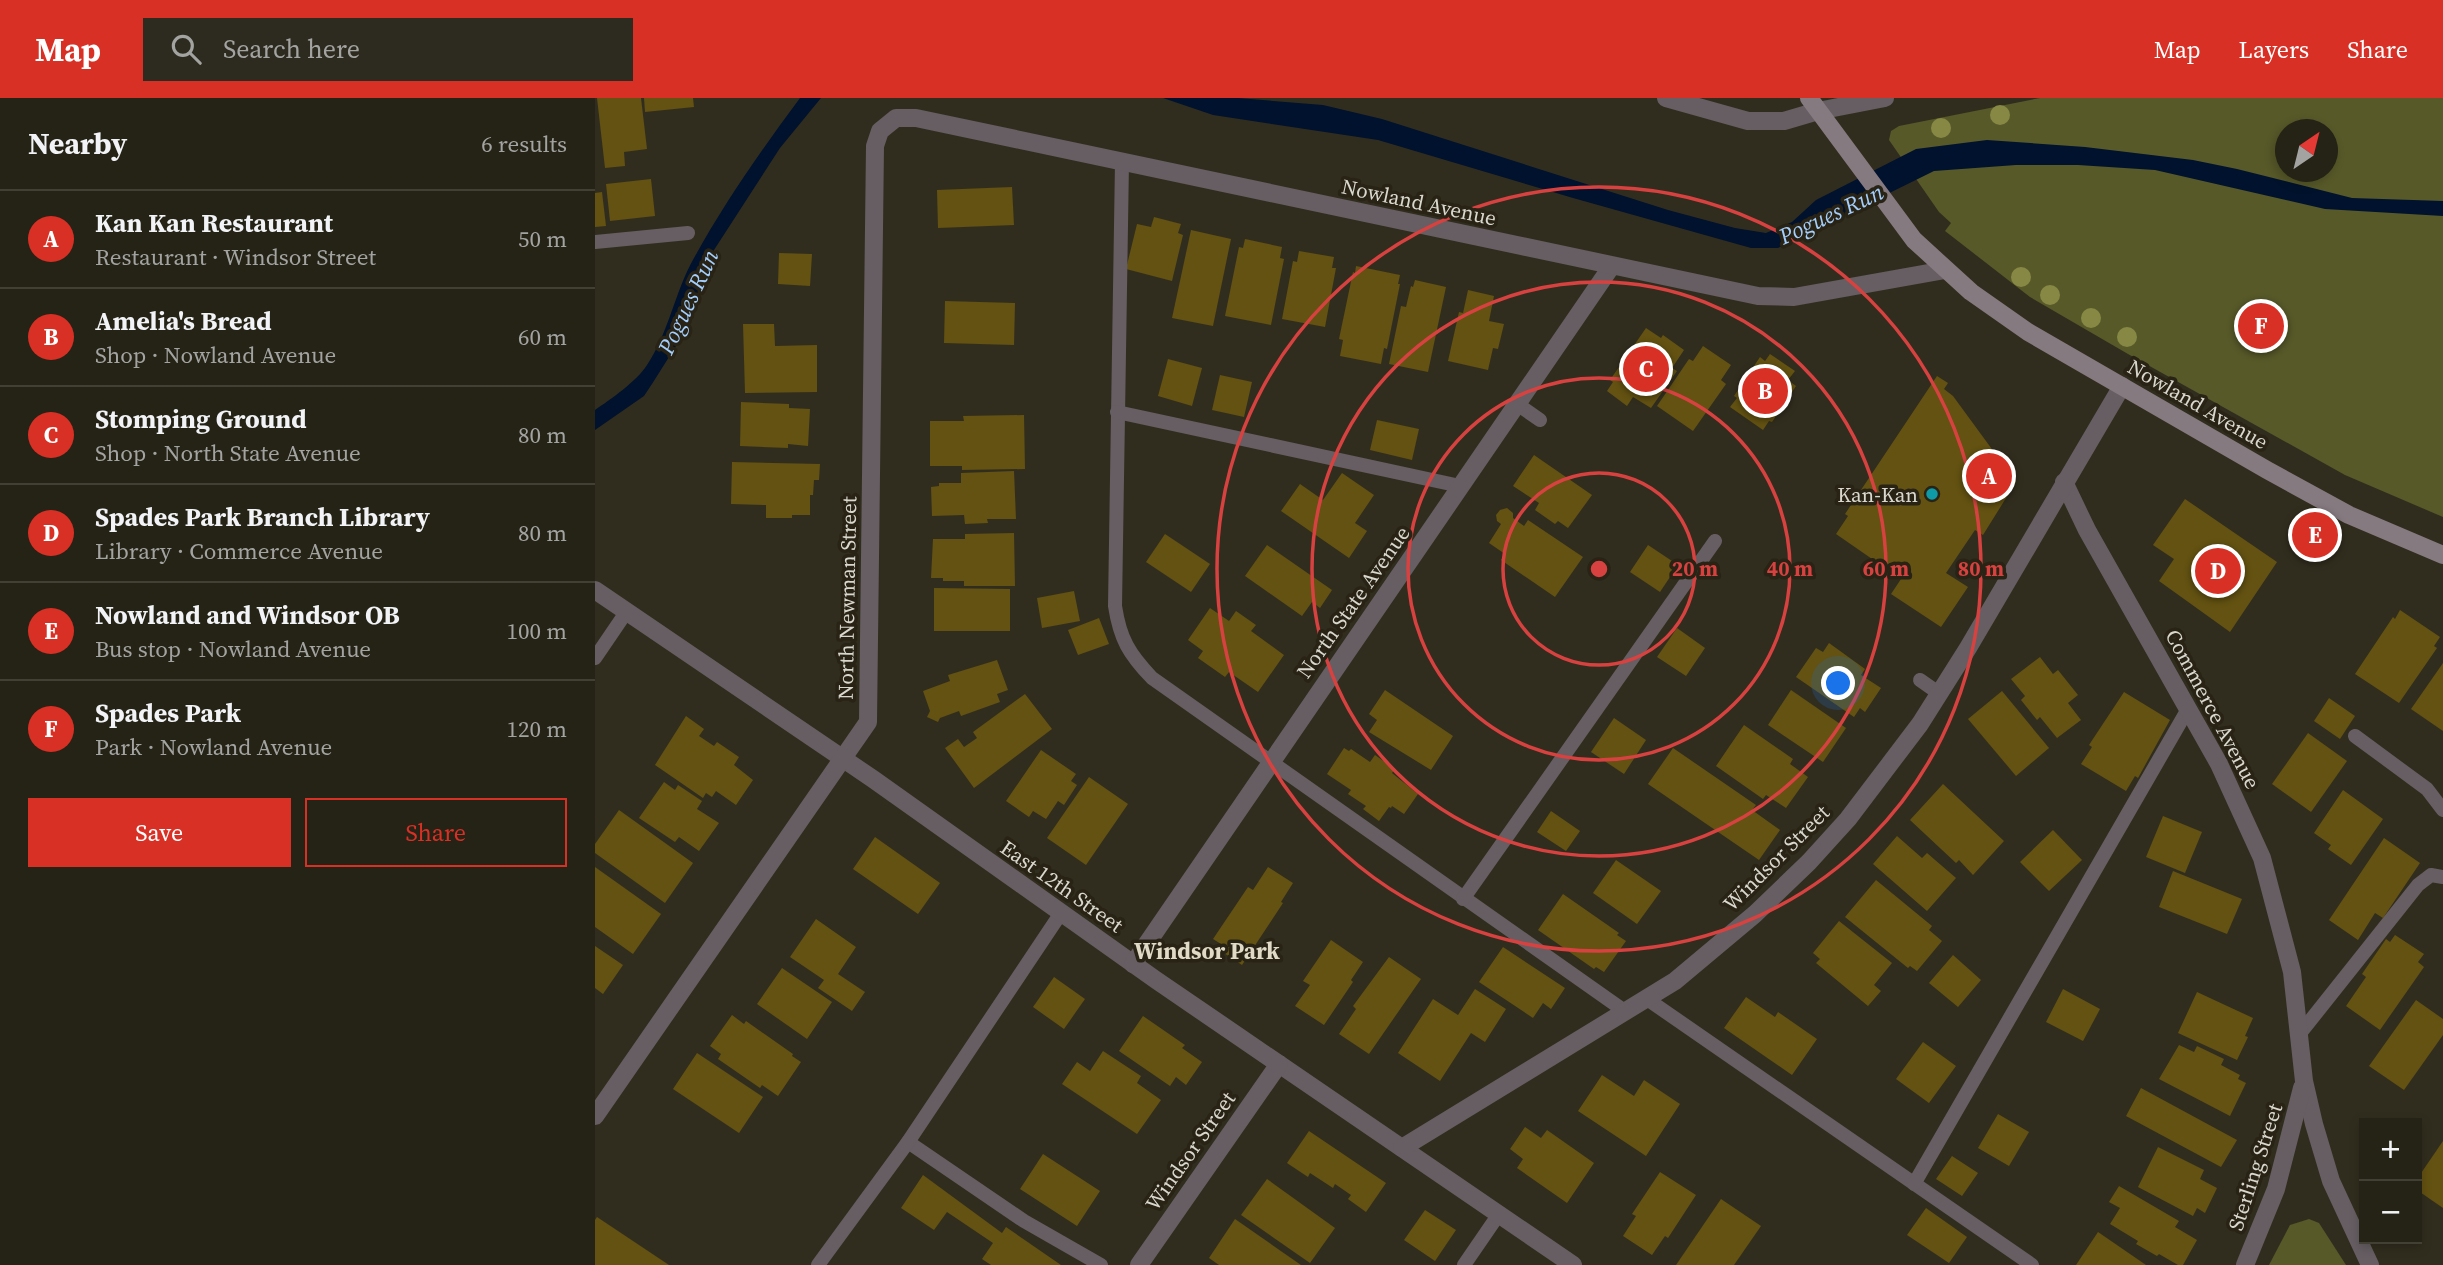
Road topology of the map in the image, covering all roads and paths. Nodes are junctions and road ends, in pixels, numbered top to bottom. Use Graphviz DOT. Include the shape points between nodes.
graph roads {
  1 [pos="1666,98"];
  2 [pos="1885,98"];
  3 [pos="1814,104"];
  4 [pos="887,124"];
  5 [pos="1122,162"];
  6 [pos="688,233"];
  7 [pos="595,242"];
  8 [pos="1611,267"];
  9 [pos="1944,270"];
  10 [pos="2122,387"];
  11 [pos="1517,404"];
  12 [pos="1117,412"];
  13 [pos="1540,420"];
  14 [pos="2064,482"];
  15 [pos="1460,486"];
  16 [pos="1715,541"];
  17 [pos="2443,555"];
  18 [pos="595,590"];
  19 [pos="627,611"];
  20 [pos="595,657"];
  21 [pos="1920,680"];
  22 [pos="1940,694"];
  23 [pos="2188,709"];
  24 [pos="2355,736"];
  25 [pos="842,759"];
  26 [pos="1270,764"];
  27 [pos="2443,810"];
  28 [pos="2443,861"];
  29 [pos="2437,876"];
  30 [pos="1463,899"];
  31 [pos="1061,913"];
  32 [pos="1133,964"];
  33 [pos="1647,999"];
  34 [pos="1626,1013"];
  35 [pos="2298,1036"];
  36 [pos="1279,1064"];
  37 [pos="2304,1081"];
  38 [pos="595,1116"];
  39 [pos="908,1142"];
  40 [pos="1402,1148"];
  41 [pos="1915,1184"];
  42 [pos="1499,1214"];
  43 [pos="818,1265"];
  44 [pos="1101,1265"];
  45 [pos="1139,1265"];
  46 [pos="1464,1265"];
  47 [pos="1573,1265"];
  48 [pos="2032,1265"];
  49 [pos="2245,1265"];
  50 [pos="2370,1265"];
  1 -- 3 [label="street" via="1748,121 1783,121"];
  2 -- 3 [label="street"];
  3 -- 9 [label="main road, Nowland Avenue" via="1914,240"];
  4 -- 5 [label="street, Nowland Avenue" via="896,118 916,118"];
  4 -- 25 [label="street, North Newman Street" via="875,146 868,722"];
  5 -- 8 [label="street, Nowland Avenue"];
  5 -- 12 [label="lane"];
  6 -- 7 [label="lane"];
  8 -- 9 [label="street, Nowland Avenue" via="1771,297 1794,297"];
  8 -- 11 [label="street, North State Avenue"];
  9 -- 10 [label="main road, Nowland Avenue" via="2028,332"];
  10 -- 14 [label="street"];
  10 -- 17 [label="main road, Nowland Avenue" via="2349,515"];
  11 -- 13 [label="lane"];
  11 -- 15 [label="street, North State Avenue"];
  12 -- 15 [label="lane"];
  12 -- 26 [label="lane" via="1115,606 1122,640 1152,678"];
  14 -- 22 [label="street, Windsor Street"];
  14 -- 23 [label="street, Commerce Avenue"];
  15 -- 26 [label="street, North State Avenue"];
  16 -- 30 [label="lane"];
  18 -- 19 [label="street, East 12th Street"];
  19 -- 20 [label="lane"];
  19 -- 25 [label="street, East 12th Street"];
  21 -- 22 [label="lane"];
  22 -- 33 [label="street, Windsor Street" via="1885,772 1809,862 1724,941"];
  23 -- 35 [label="street, Commerce Avenue" via="2262,858 2292,972"];
  23 -- 41 [label="lane"];
  24 -- 27 [label="lane" via="2427,789"];
  25 -- 31 [label="street, East 12th Street"];
  25 -- 38 [label="street, North Newman Street"];
  26 -- 30 [label="lane"];
  26 -- 32 [label="street, North State Avenue"];
  28 -- 29 [label="lane"];
  29 -- 35 [label="lane" via="2418,885"];
  30 -- 34 [label="lane"];
  31 -- 32 [label="street, East 12th Street"];
  31 -- 39 [label="lane"];
  32 -- 36 [label="street, East 12th Street"];
  33 -- 34 [label="street, Windsor Street"];
  33 -- 41 [label="lane"];
  34 -- 40 [label="street, Windsor Street"];
  35 -- 37 [label="street, Commerce Avenue"];
  36 -- 40 [label="street, East 12th Street"];
  36 -- 45 [label="street, Windsor Street"];
  37 -- 49 [label="street, Sterling Street" via="2276,1189"];
  37 -- 50 [label="street" via="2331,1181"];
  39 -- 43 [label="lane"];
  39 -- 44 [label="lane" via="1024,1221"];
  40 -- 42 [label="street, East 12th Street"];
  41 -- 48 [label="lane"];
  42 -- 46 [label="lane"];
  42 -- 47 [label="street, East 12th Street"];
}
